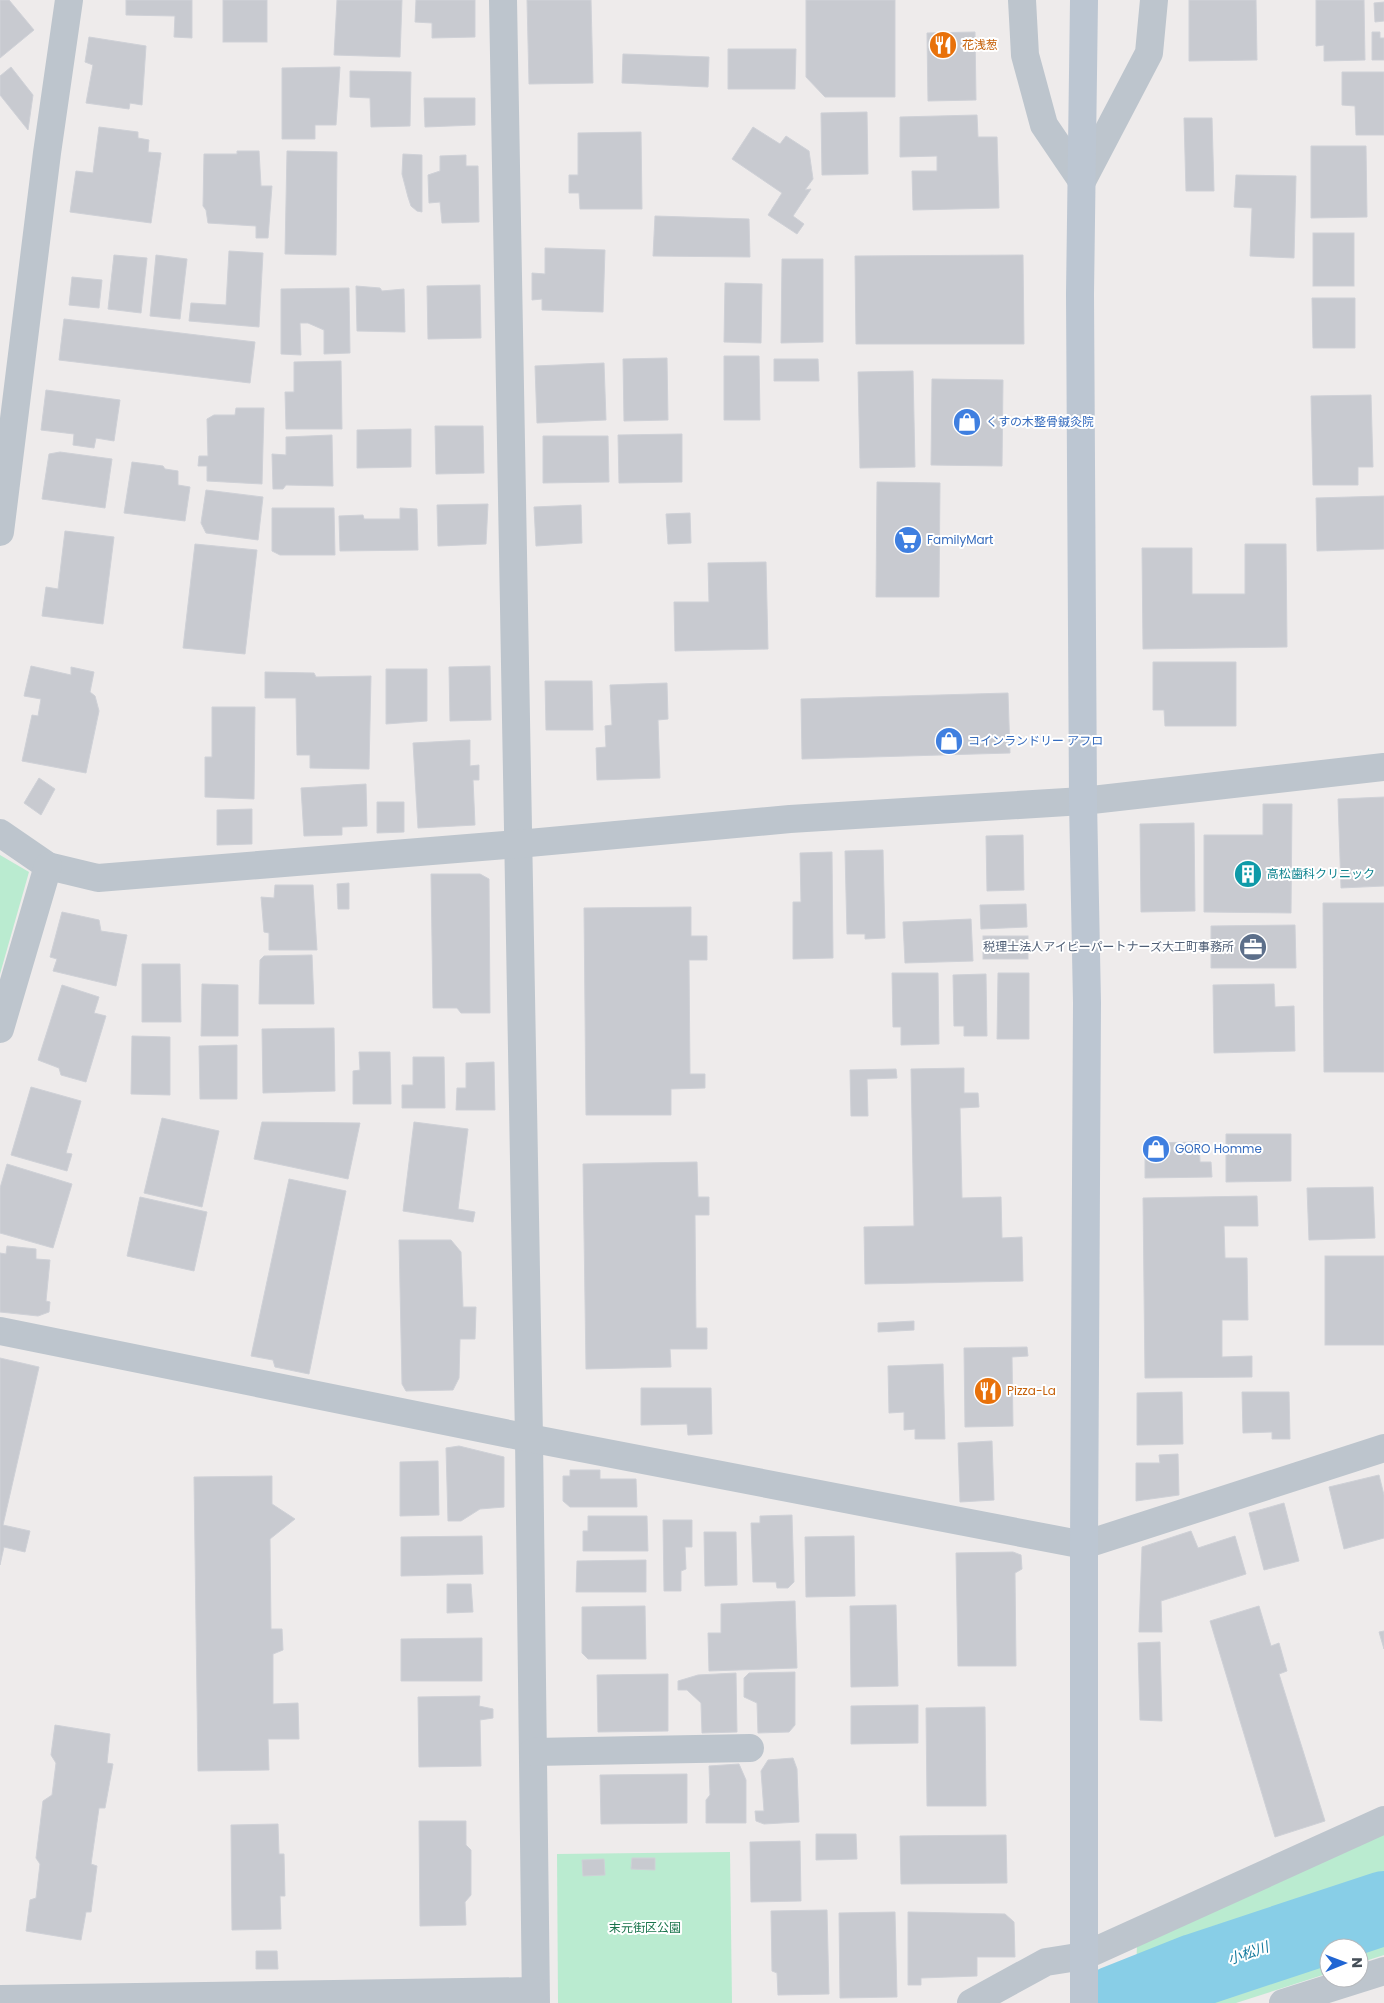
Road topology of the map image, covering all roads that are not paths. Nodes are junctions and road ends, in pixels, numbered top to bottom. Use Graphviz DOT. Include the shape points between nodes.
graph roads {
  1 [pos="69,0"];
  2 [pos="503,0"];
  3 [pos="1022,0"];
  4 [pos="1084,0"];
  5 [pos="1154,0"];
  6 [pos="1082,181"];
  7 [pos="0,532"];
  8 [pos="1384,767"];
  9 [pos="1083,801"];
  10 [pos="0,833"];
  11 [pos="518,844"];
  12 [pos="48,866"];
  13 [pos="0,1029"];
  14 [pos="0,1331"];
  15 [pos="529,1438"];
  16 [pos="1384,1448"];
  17 [pos="1084,1545"];
  18 [pos="750,1748"];
  19 [pos="533,1752"];
  20 [pos="1384,1820"];
  21 [pos="1084,1956"];
  22 [pos="1384,1972"];
  23 [pos="536,1997"];
  24 [pos="0,2000"];
  25 [pos="971,2003"];
  26 [pos="1084,2003"];
  27 [pos="1284,2003"];
  1 -- 7 [label="street"];
  2 -- 11 [label="street"];
  3 -- 6 [label="street" via="1025,55 1044,125"];
  4 -- 6 [label="street"];
  5 -- 6 [label="street" via="1149,53"];
  6 -- 9 [label="street"];
  8 -- 9 [label="street"];
  9 -- 11 [label="street" via="790,819"];
  9 -- 17 [label="street" via="1087,1003"];
  10 -- 12 [label="street"];
  11 -- 12 [label="street" via="98,878"];
  11 -- 15 [label="street"];
  12 -- 13 [label="street"];
  14 -- 15 [label="street"];
  15 -- 17 [label="street"];
  15 -- 19 [label="street"];
  16 -- 17 [label="street"];
  17 -- 21 [label="street"];
  18 -- 19 [label="street"];
  19 -- 23 [label="street"];
  20 -- 21 [label="street"];
  21 -- 25 [label="street" via="1046,1962"];
  21 -- 26 [label="street"];
  22 -- 27 [label="street"];
  23 -- 24 [label="street"];
}
